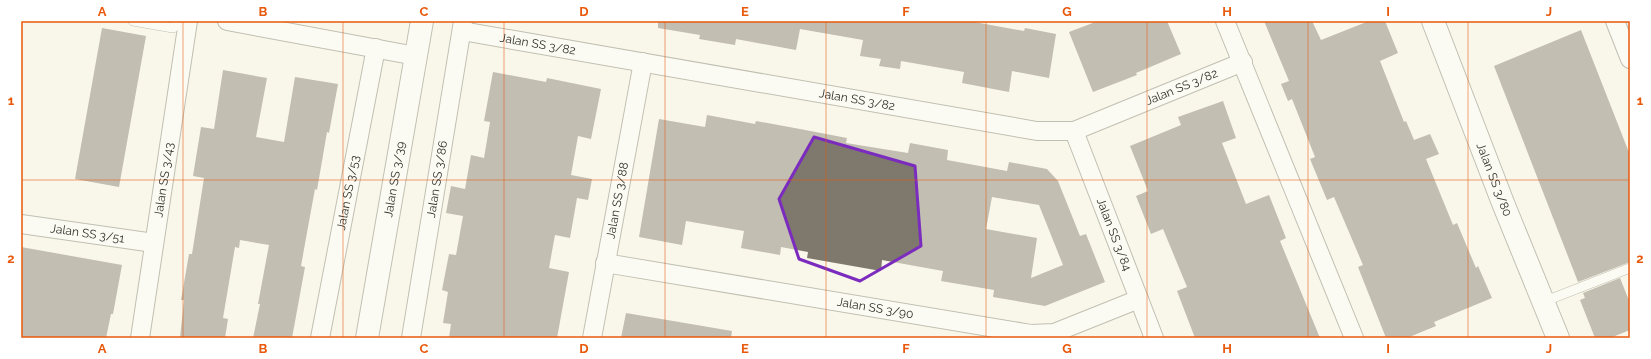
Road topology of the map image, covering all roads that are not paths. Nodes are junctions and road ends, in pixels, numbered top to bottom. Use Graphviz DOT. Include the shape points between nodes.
graph roads {
  1 [pos="133,21"];
  2 [pos="181,21"];
  3 [pos="188,21"];
  4 [pos="228,21"];
  5 [pos="422,21"];
  6 [pos="1226,21"];
  7 [pos="1433,21"];
  8 [pos="1615,21"];
  9 [pos="463,26"];
  10 [pos="376,48"];
  11 [pos="416,56"];
  12 [pos="1630,59"];
  13 [pos="643,62"];
  14 [pos="1242,62"];
  15 [pos="1074,131"];
  16 [pos="21,224"];
  17 [pos="154,243"];
  18 [pos="606,262"];
  19 [pos="1630,268"];
  20 [pos="1139,299"];
  21 [pos="1544,302"];
  22 [pos="140,338"];
  23 [pos="320,338"];
  24 [pos="367,338"];
  25 [pos="411,338"];
  26 [pos="592,338"];
  27 [pos="1154,338"];
  28 [pos="1354,338"];
  29 [pos="1558,338"];
  1 -- 2 [label="lane" via="173,28"];
  3 -- 17 [label="street, Jalan SS 3/43"];
  4 -- 10 [label="street"];
  5 -- 11 [label="street, Jalan SS 3/39"];
  6 -- 14 [label="street"];
  7 -- 21 [label="street, Jalan SS 3/80"];
  8 -- 12 [label="street"];
  9 -- 13 [label="street, Jalan SS 3/82"];
  9 -- 25 [label="street, Jalan SS 3/86"];
  10 -- 11 [label="street"];
  10 -- 23 [label="street, Jalan SS 3/53"];
  11 -- 24 [label="street, Jalan SS 3/39"];
  13 -- 15 [label="street, Jalan SS 3/82" via="1037,131"];
  13 -- 18 [label="street, Jalan SS 3/88"];
  14 -- 15 [label="street, Jalan SS 3/82"];
  14 -- 28 [label="street"];
  15 -- 20 [label="street, Jalan SS 3/84"];
  16 -- 17 [label="street, Jalan SS 3/51"];
  17 -- 22 [label="street, Jalan SS 3/43"];
  18 -- 20 [label="street, Jalan SS 3/90" via="1031,334 1054,333"];
  18 -- 26 [label="street, Jalan SS 3/88"];
  19 -- 21 [label="lane"];
  20 -- 27 [label="street, Jalan SS 3/84"];
  21 -- 29 [label="street, Jalan SS 3/80"];
}
